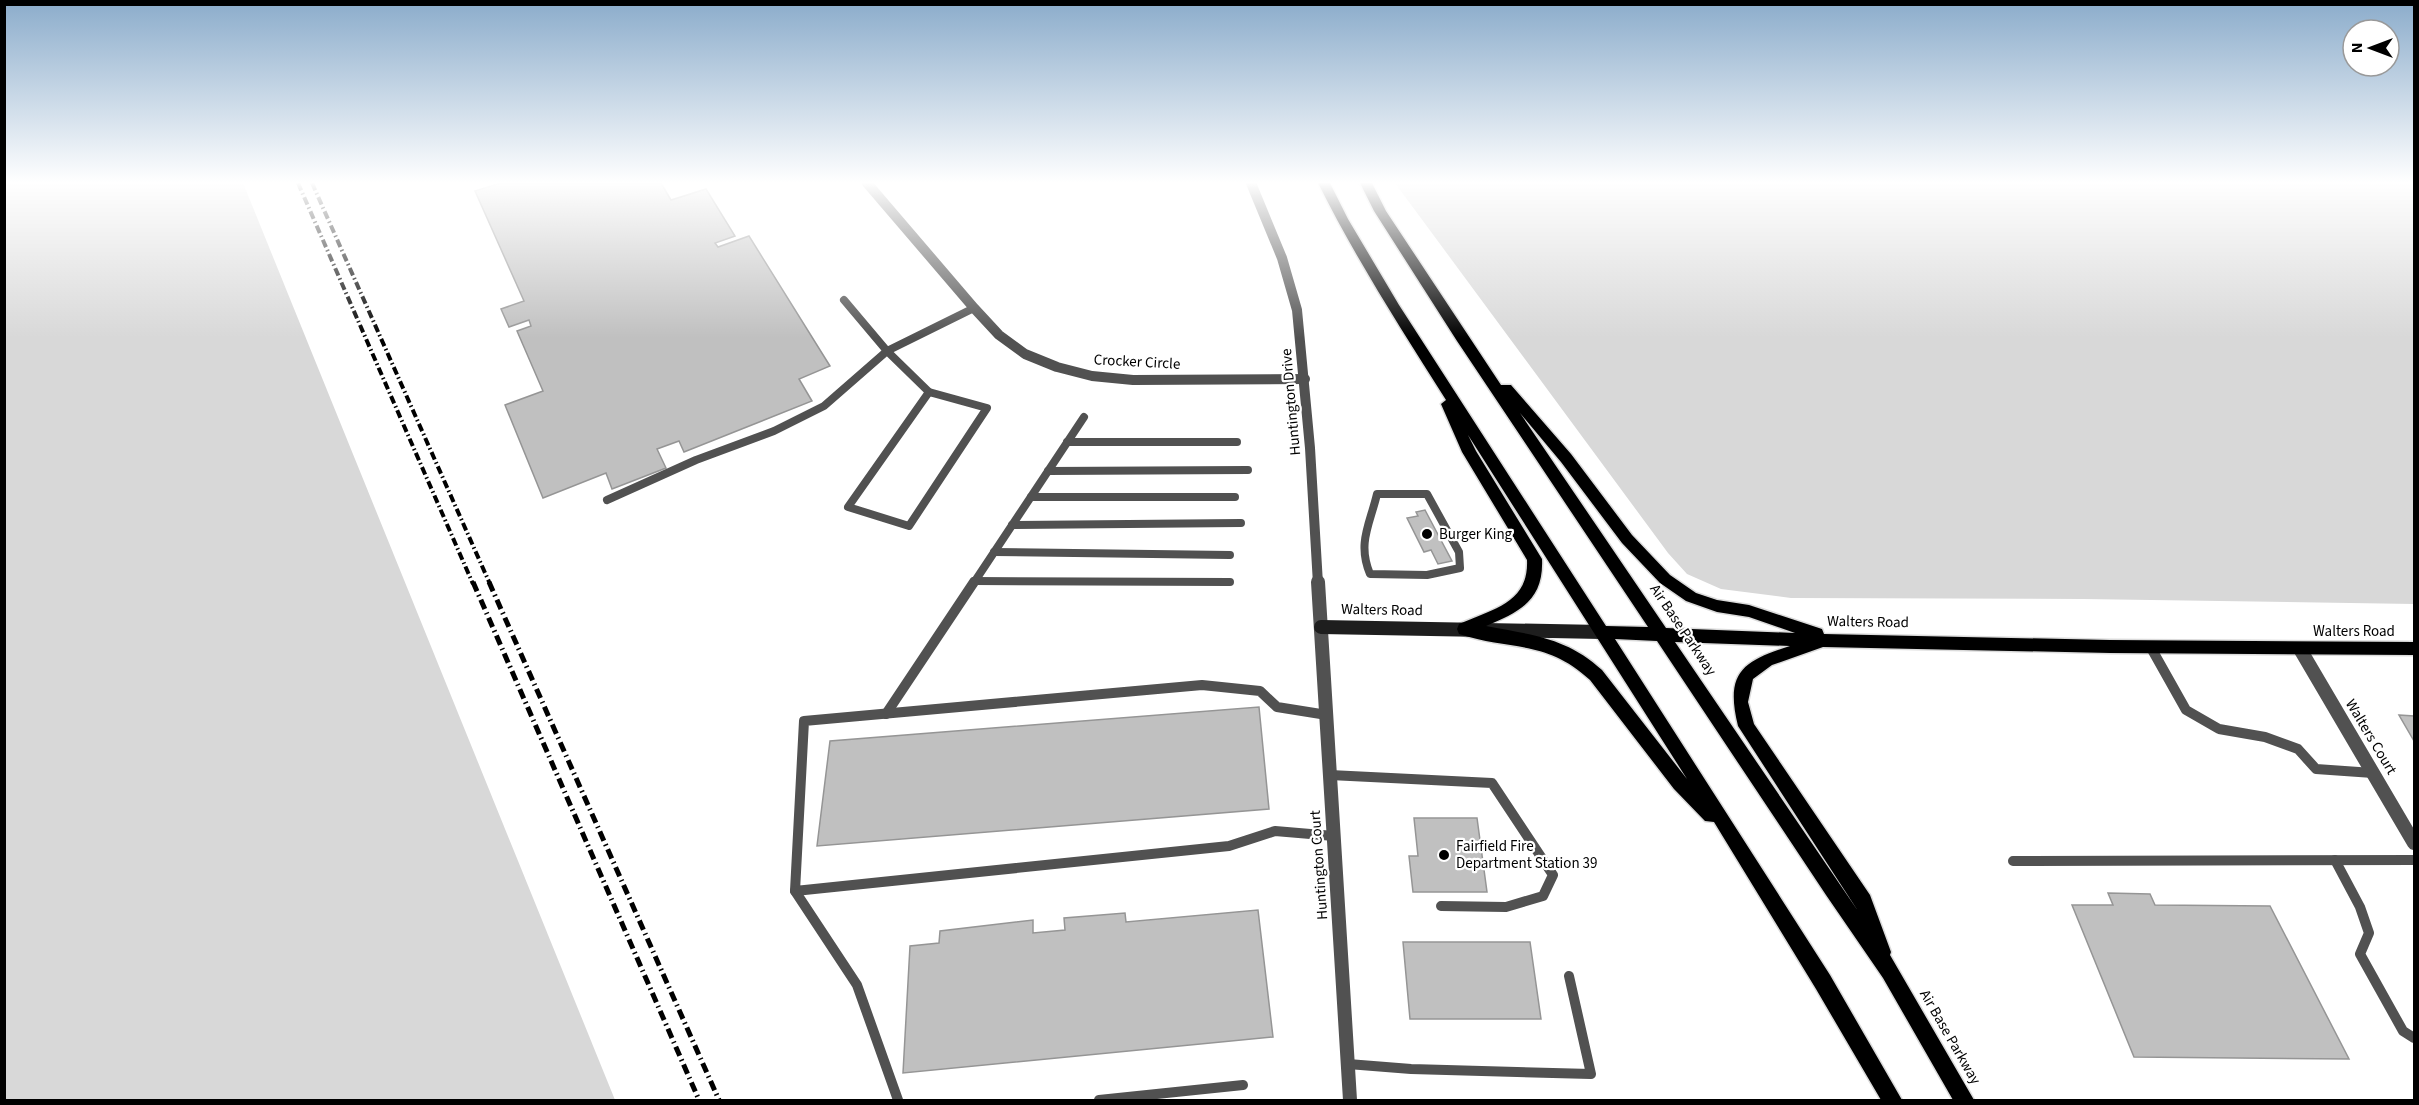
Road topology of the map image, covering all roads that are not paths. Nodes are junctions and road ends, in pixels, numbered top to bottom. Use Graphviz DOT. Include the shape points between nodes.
graph roads {
  1 [pos="911,235"];
  2 [pos="1272,235"];
  3 [pos="1352,235"];
  4 [pos="1395,235"];
  5 [pos="844,300"];
  6 [pos="974,308"];
  7 [pos="1462,338"];
  8 [pos="887,351"];
  9 [pos="1427,358"];
  10 [pos="1305,379"];
  11 [pos="930,392"];
  12 [pos="1084,417"];
  13 [pos="1067,442"];
  14 [pos="1237,442"];
  15 [pos="1248,470"];
  16 [pos="1048,471"];
  17 [pos="1377,494"];
  18 [pos="1031,496"];
  19 [pos="1235,497"];
  20 [pos="607,500"];
  21 [pos="1241,523"];
  22 [pos="1012,525"];
  23 [pos="994,552"];
  24 [pos="1230,555"];
  25 [pos="974,581"];
  26 [pos="1230,582"];
  27 [pos="1321,627"];
  28 [pos="1465,629"];
  29 [pos="1602,632"];
  30 [pos="1662,635"];
  31 [pos="1830,639"];
  32 [pos="2150,646"];
  33 [pos="2300,649"];
  34 [pos="2415,649"];
  35 [pos="886,714"];
  36 [pos="1327,715"];
  37 [pos="2373,773"];
  38 [pos="1330,775"];
  39 [pos="1334,836"];
  40 [pos="1735,840"];
  41 [pos="2415,843"];
  42 [pos="2335,860"];
  43 [pos="2415,860"];
  44 [pos="2013,861"];
  45 [pos="795,891"];
  46 [pos="1441,906"];
  47 [pos="1890,971"];
  48 [pos="1569,976"];
  49 [pos="2415,1038"];
  50 [pos="1348,1064"];
  51 [pos="1243,1084"];
  52 [pos="898,1101"];
  53 [pos="1099,1101"];
  54 [pos="1350,1101"];
  55 [pos="1892,1101"];
  56 [pos="1964,1101"];
  1 -- 6 [label="street, Crocker Circle"];
  2 -- 10 [label="street, Huntington Drive" via="1293,288"];
  3 -- 9 [label="main road"];
  4 -- 7 [label="main road, Air Base Parkway"];
  5 -- 8 [label="lane"];
  6 -- 8 [label="lane"];
  6 -- 10 [label="street, Crocker Circle" via="999,335 1025,354 1092,376 1132,380"];
  7 -- 30 [label="main road, Air Base Parkway"];
  7 -- 31 [label="main road" via="1566,458 1627,539 1665,579 1691,597 1749,611"];
  8 -- 11 [label="lane"];
  8 -- 20 [label="lane" via="824,406 774,431"];
  9 -- 28 [label="main road" via="1469,452 1534,559 1536,571 1535,584 1526,598"];
  9 -- 29 [label="main road"];
  10 -- 27 [label="street, Huntington Drive"];
  11 -- 11 [label="lane" via="987,408 909,526 848,507"];
  12 -- 13 [label="lane"];
  13 -- 14 [label="lane"];
  13 -- 16 [label="lane"];
  15 -- 16 [label="lane"];
  16 -- 18 [label="lane"];
  17 -- 17 [label="lane" via="1361,542 1370,574 1416,576 1446,574 1460,568 1459,552 1427,494"];
  18 -- 19 [label="lane"];
  18 -- 22 [label="lane"];
  21 -- 22 [label="lane"];
  22 -- 23 [label="lane"];
  23 -- 24 [label="lane"];
  23 -- 25 [label="lane"];
  25 -- 26 [label="lane"];
  25 -- 35 [label="lane"];
  27 -- 28 [label="street, Walters Road"];
  27 -- 36 [label="street, Huntington Court"];
  28 -- 29 [label="street, Walters Road"];
  28 -- 40 [label="main road" via="1553,646 1582,662 1680,784"];
  29 -- 30 [label="main road, Walters Road"];
  29 -- 40 [label="main road"];
  30 -- 31 [label="main road, Walters Road"];
  30 -- 47 [label="main road, Air Base Parkway"];
  31 -- 32 [label="main road, Walters Road"];
  31 -- 47 [label="main road" via="1767,660 1746,675 1740,702 1746,726 1864,901"];
  32 -- 33 [label="main road, Walters Road"];
  32 -- 37 [label="lane" via="2186,710 2219,729 2265,737 2298,749 2316,769"];
  33 -- 34 [label="main road, Walters Road"];
  33 -- 37 [label="street, Walters Court"];
  35 -- 36 [label="lane" via="1202,686 1260,691 1277,707"];
  35 -- 45 [label="lane" via="804,721"];
  36 -- 38 [label="street, Huntington Court"];
  37 -- 41 [label="street, Walters Court"];
  38 -- 39 [label="street, Huntington Court"];
  38 -- 46 [label="lane" via="1492,783 1553,875 1543,896 1506,907"];
  39 -- 45 [label="lane" via="1275,831 1228,846"];
  39 -- 50 [label="street, Huntington Court"];
  40 -- 55 [label="main road"];
  42 -- 43 [label="lane"];
  42 -- 44 [label="lane"];
  42 -- 49 [label="lane" via="2369,933 2360,954 2403,1031"];
  45 -- 52 [label="lane" via="857,985"];
  47 -- 56 [label="main road, Air Base Parkway"];
  48 -- 50 [label="lane" via="1591,1074"];
  50 -- 54 [label="street, Huntington Court"];
  51 -- 53 [label="lane"];
}
